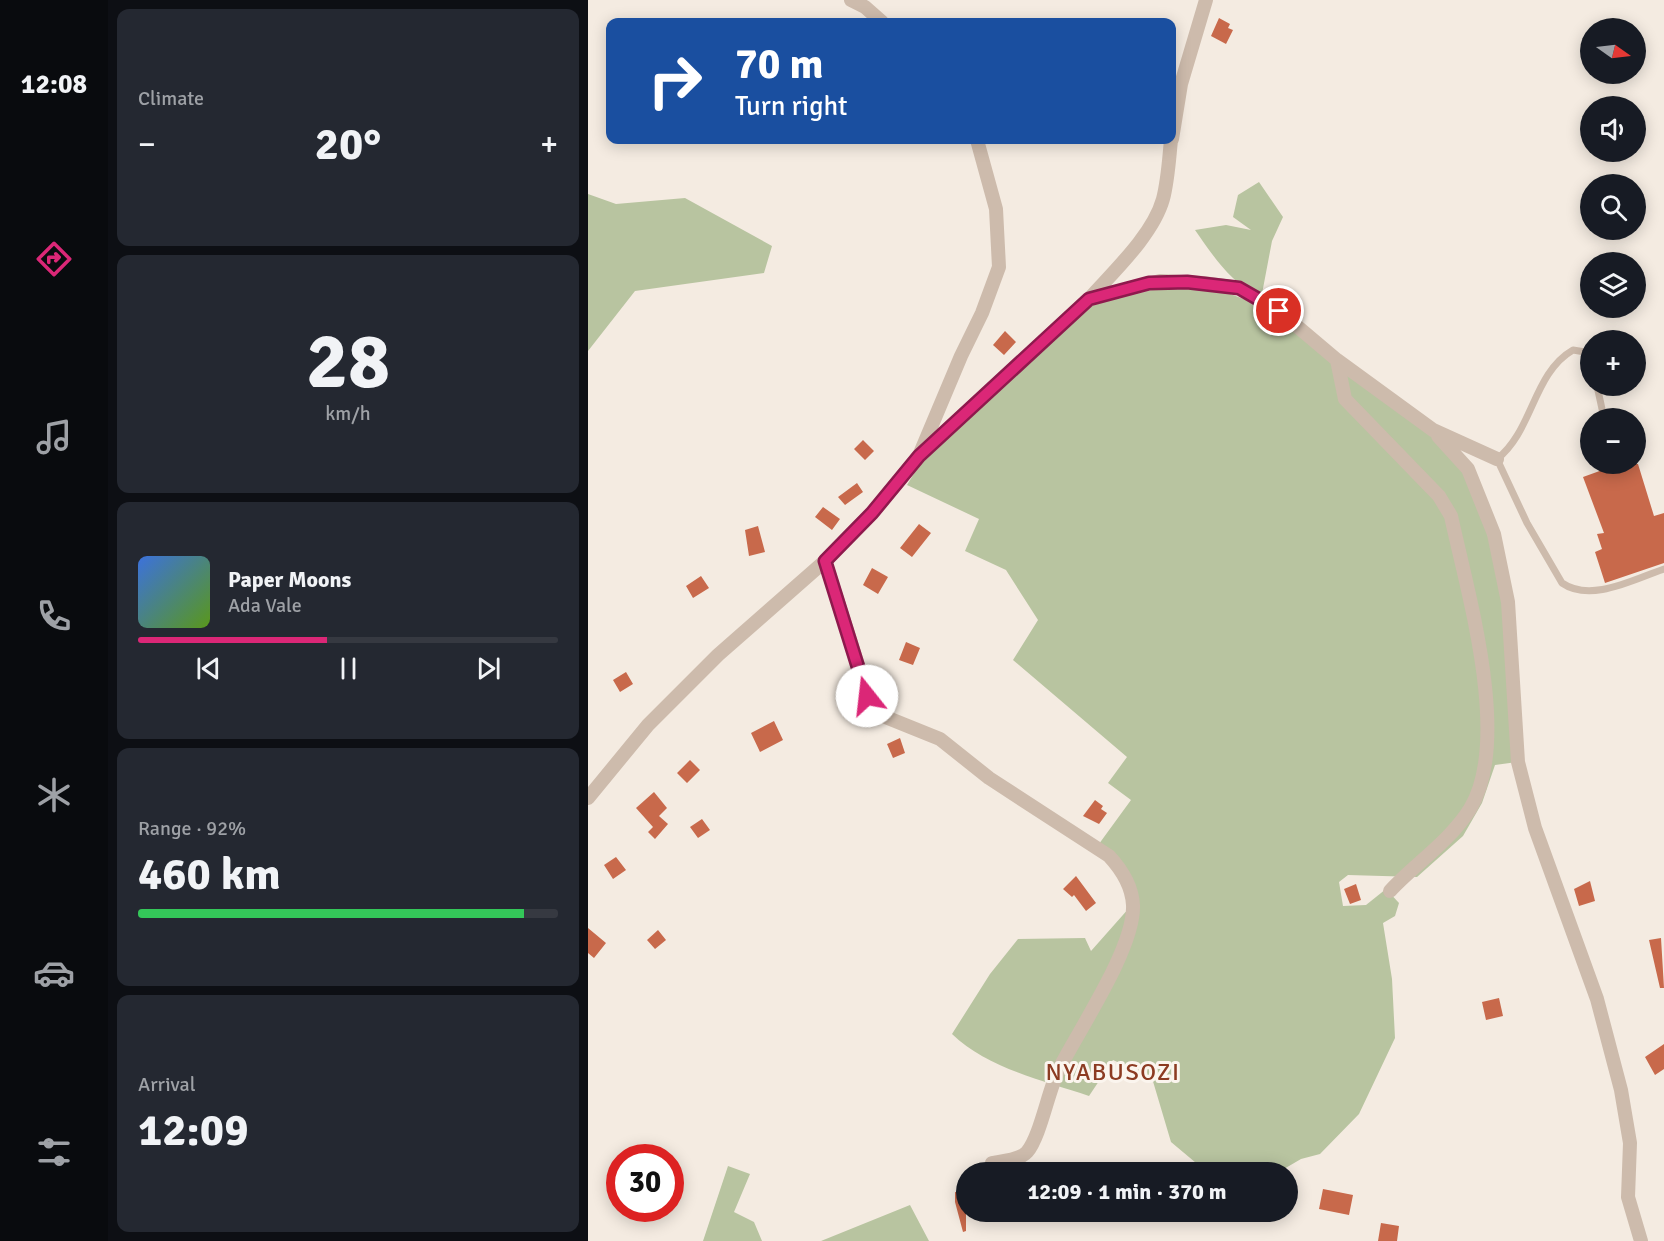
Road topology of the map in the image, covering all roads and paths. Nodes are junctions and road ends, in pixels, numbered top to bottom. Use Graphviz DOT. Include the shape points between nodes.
graph roads {
  1 [pos="851,0"];
  2 [pos="1206,0"];
  3 [pos="877,18"];
  4 [pos="1176,112"];
  5 [pos="978,144"];
  6 [pos="1170,144"];
  7 [pos="1089,299"];
  8 [pos="1580,351"];
  9 [pos="1337,360"];
  10 [pos="1433,430"];
  11 [pos="919,456"];
  12 [pos="1497,459"];
  13 [pos="825,561"];
  14 [pos="1664,569"];
  15 [pos="588,798"];
  16 [pos="1390,891"];
  17 [pos="997,1162"];
  18 [pos="1641,1241"];
  1 -- 3 [label="street"];
  2 -- 4 [label="street"];
  5 -- 11 [label="street" via="996,209 999,267"];
  6 -- 7 [label="street" via="1166,187 1157,214"];
  7 -- 9 [label="street" via="1160,281 1239,288 1279,311"];
  7 -- 11 [label="street"];
  8 -- 12 [label="lane" via="1573,350 1553,367 1512,444"];
  9 -- 10 [label="street"];
  9 -- 16 [label="street" via="1345,399 1439,496 1451,516 1484,684 1488,724 1483,768 1468,812"];
  10 -- 12 [label="street"];
  10 -- 18 [label="street" via="1468,469 1494,534 1508,602 1518,762 1535,828 1596,999 1621,1090 1630,1143 1628,1197"];
  11 -- 13 [label="street" via="872,513"];
  12 -- 14 [label="lane" via="1527,523 1562,583 1571,589 1601,590"];
  13 -- 15 [label="street" via="718,655 648,725"];
  13 -- 17 [label="street" via="873,712 947,744 989,778 1109,856 1124,874 1130,890 1130,930 1059,1071 1031,1145 1022,1157"];
}
